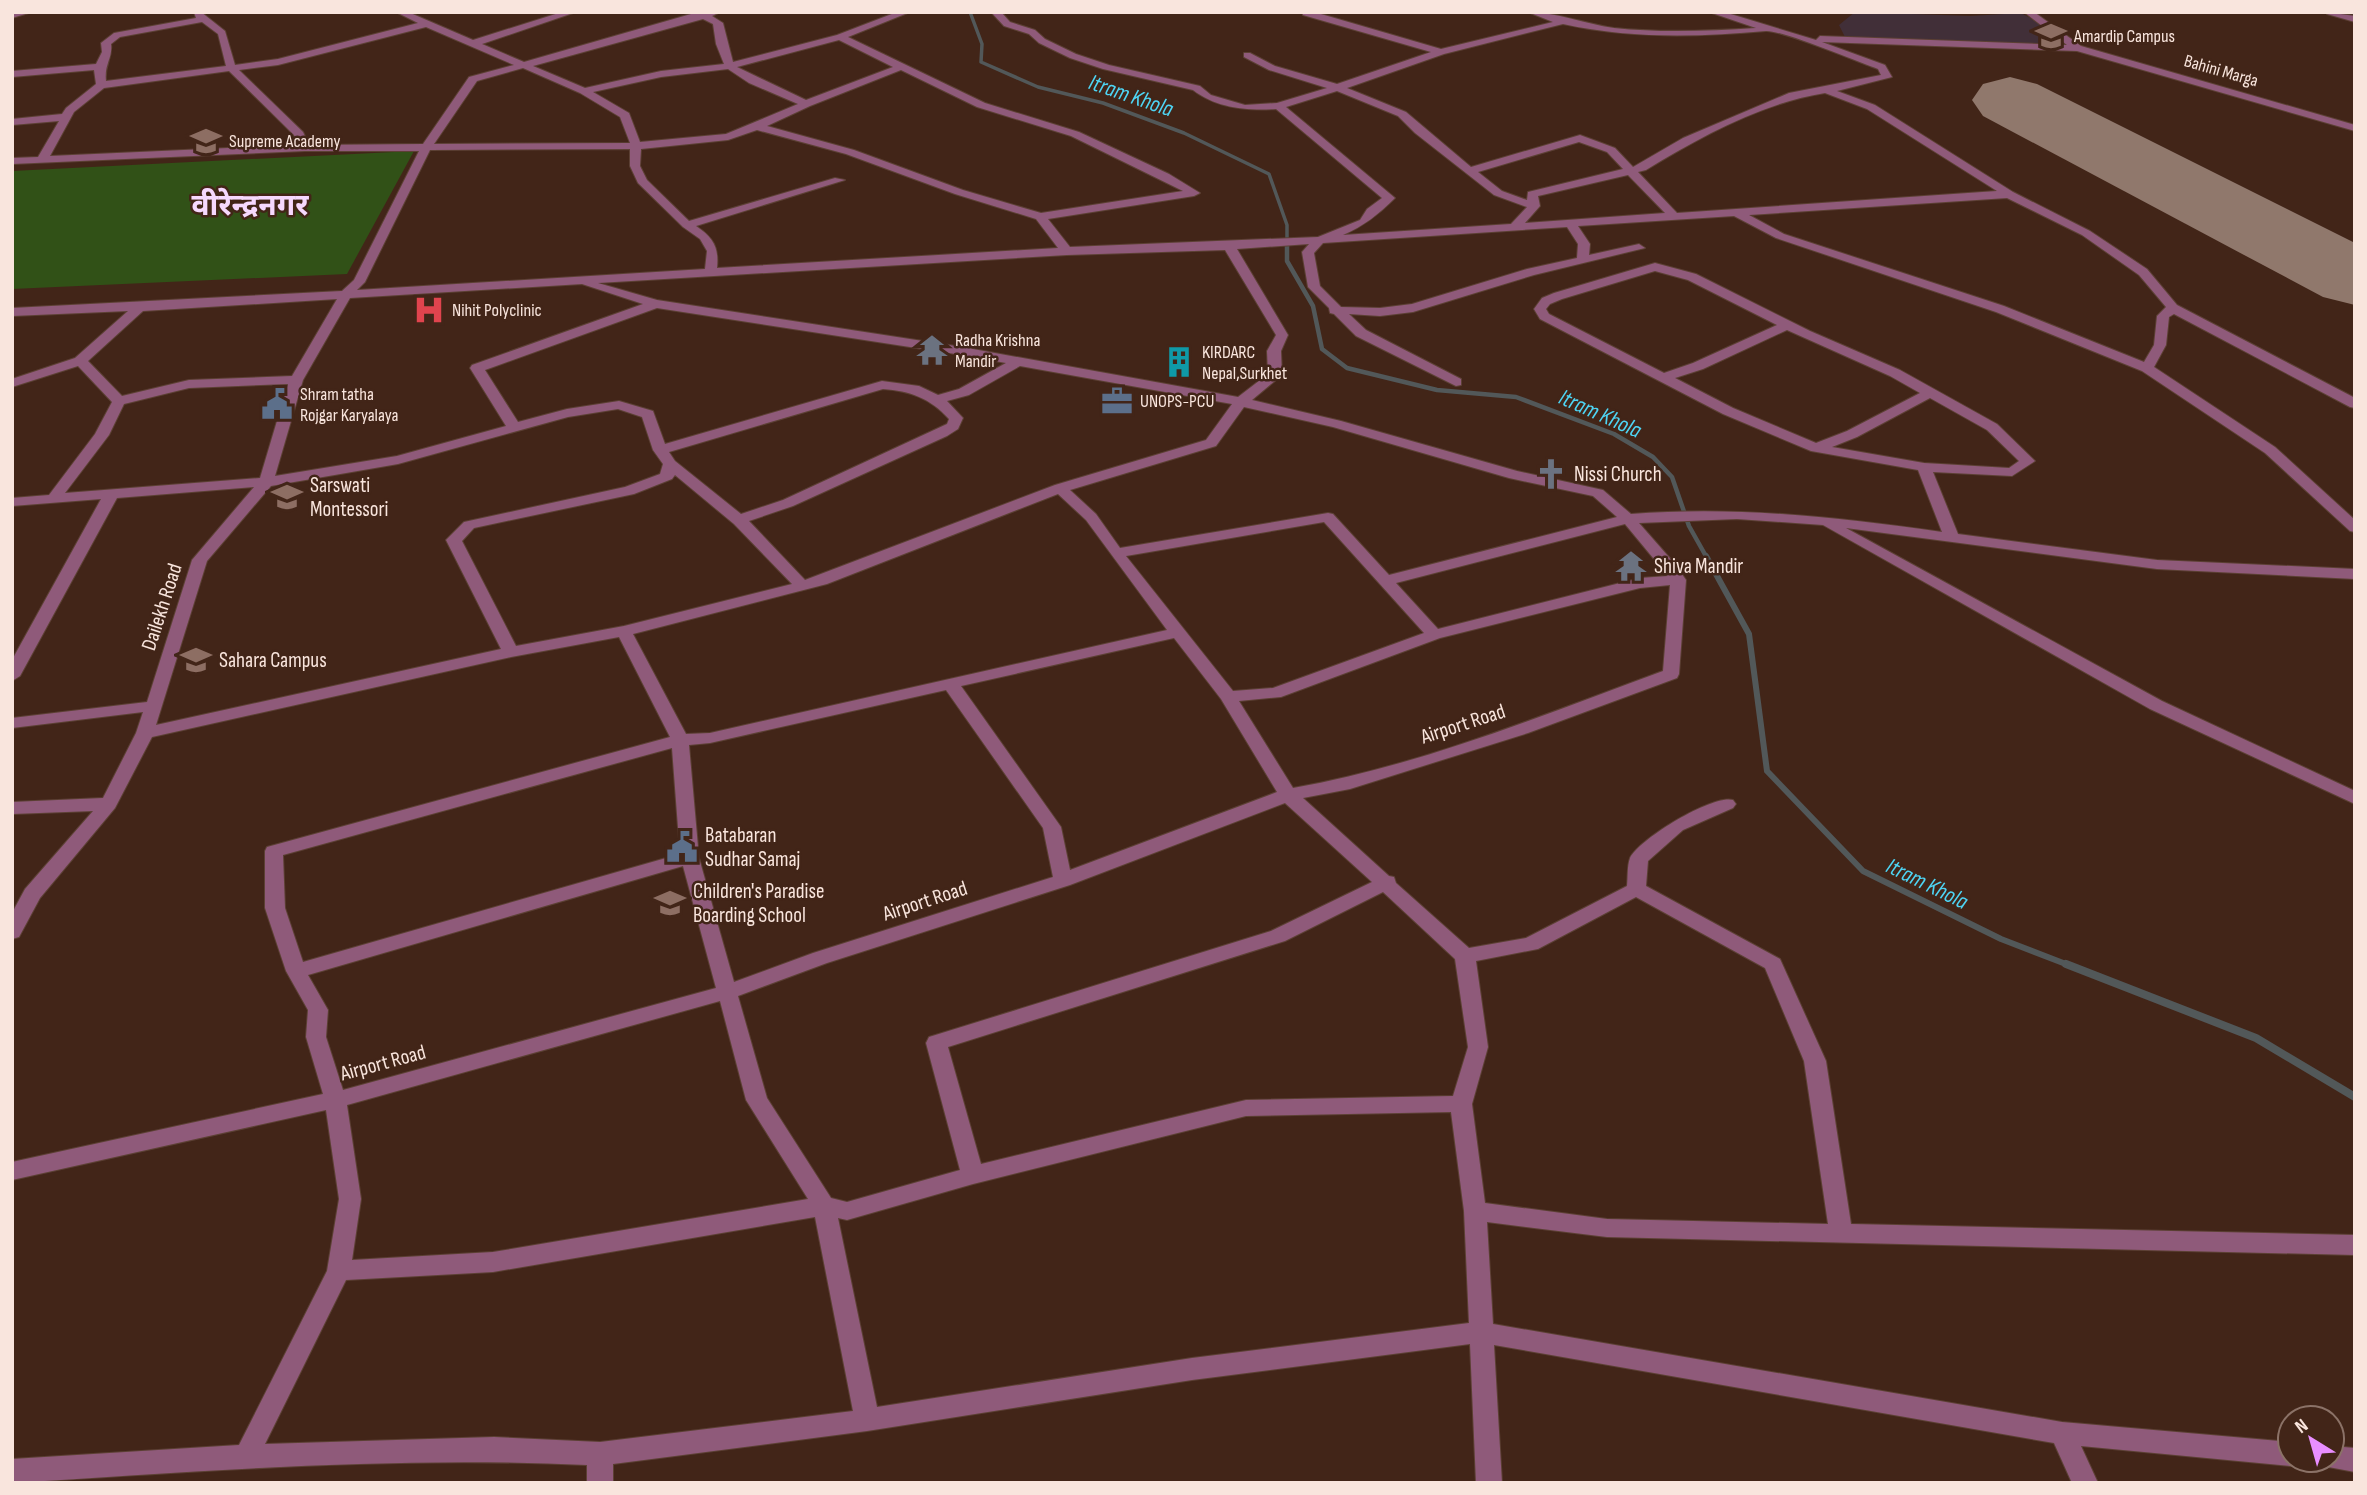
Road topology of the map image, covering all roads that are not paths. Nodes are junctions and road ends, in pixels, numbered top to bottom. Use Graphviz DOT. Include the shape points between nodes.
graph roads {
  1 [pos="28,12"];
  2 [pos="193,12"];
  3 [pos="400,12"];
  4 [pos="572,12"];
  5 [pos="871,12"];
  6 [pos="906,12"];
  7 [pos="996,12"];
  8 [pos="1309,12"];
  9 [pos="1532,12"];
  10 [pos="1713,12"];
  11 [pos="2028,12"];
  12 [pos="2330,12"];
  13 [pos="706,14"];
  14 [pos="12,15"];
  15 [pos="205,19"];
  16 [pos="890,19"];
  17 [pos="2355,19"];
  18 [pos="1559,23"];
  19 [pos="425,24"];
  20 [pos="1772,30"];
  21 [pos="841,37"];
  22 [pos="1805,39"];
  23 [pos="474,43"];
  24 [pos="2078,48"];
  25 [pos="1441,52"];
  26 [pos="1247,55"];
  27 [pos="519,65"];
  28 [pos="730,66"];
  29 [pos="99,67"];
  30 [pos="901,67"];
  31 [pos="231,68"];
  32 [pos="12,74"];
  33 [pos="101,85"];
  34 [pos="1335,87"];
  35 [pos="1826,90"];
  36 [pos="584,91"];
  37 [pos="806,104"];
  38 [pos="1278,106"];
  39 [pos="66,117"];
  40 [pos="12,122"];
  41 [pos="757,127"];
  42 [pos="2355,128"];
  43 [pos="425,146"];
  44 [pos="636,146"];
  45 [pos="305,148"];
  46 [pos="42,160"];
  47 [pos="12,161"];
  48 [pos="1468,171"];
  49 [pos="1632,171"];
  50 [pos="839,180"];
  51 [pos="2009,194"];
  52 [pos="1534,206"];
  53 [pos="1734,211"];
  54 [pos="1673,215"];
  55 [pos="1040,217"];
  56 [pos="1570,222"];
  57 [pos="687,225"];
  58 [pos="1516,225"];
  59 [pos="1314,240"];
  60 [pos="1229,246"];
  61 [pos="1639,248"];
  62 [pos="1067,251"];
  63 [pos="1583,261"];
  64 [pos="711,272"];
  65 [pos="573,280"];
  66 [pos="347,293"];
  67 [pos="656,304"];
  68 [pos="140,307"];
  69 [pos="2173,308"];
  70 [pos="1334,310"];
  71 [pos="12,312"];
  72 [pos="1788,326"];
  73 [pos="80,361"];
  74 [pos="1017,362"];
  75 [pos="2147,368"];
  76 [pos="1665,377"];
  77 [pos="296,380"];
  78 [pos="1456,382"];
  79 [pos="12,383"];
  80 [pos="1928,394"];
  81 [pos="940,399"];
  82 [pos="119,401"];
  83 [pos="1241,402"];
  84 [pos="2355,404"];
  85 [pos="515,429"];
  86 [pos="1816,448"];
  87 [pos="660,450"];
  88 [pos="670,464"];
  89 [pos="1924,467"];
  90 [pos="266,482"];
  91 [pos="1060,488"];
  92 [pos="111,495"];
  93 [pos="54,498"];
  94 [pos="12,502"];
  95 [pos="740,519"];
  96 [pos="1629,519"];
  97 [pos="1820,519"];
  98 [pos="2355,528"];
  99 [pos="1952,538"];
  100 [pos="1116,553"];
  101 [pos="2355,574"];
  102 [pos="1386,580"];
  103 [pos="1678,580"];
  104 [pos="802,586"];
  105 [pos="624,631"];
  106 [pos="1178,632"];
  107 [pos="1434,635"];
  108 [pos="511,652"];
  109 [pos="12,676"];
  110 [pos="948,682"];
  111 [pos="1228,697"];
  112 [pos="153,706"];
  113 [pos="12,723"];
  114 [pos="145,733"];
  115 [pos="680,740"];
  116 [pos="1288,795"];
  117 [pos="2355,798"];
  118 [pos="108,804"];
  119 [pos="1727,804"];
  120 [pos="12,808"];
  121 [pos="690,858"];
  122 [pos="1063,880"];
  123 [pos="1387,882"];
  124 [pos="1636,889"];
  125 [pos="13,928"];
  126 [pos="1465,956"];
  127 [pos="296,971"];
  128 [pos="727,992"];
  129 [pos="335,1100"];
  130 [pos="1461,1104"];
  131 [pos="12,1171"];
  132 [pos="973,1175"];
  133 [pos="824,1206"];
  134 [pos="1475,1212"];
  135 [pos="1841,1233"];
  136 [pos="2355,1245"];
  137 [pos="339,1271"];
  138 [pos="1480,1332"];
  139 [pos="867,1420"];
  140 [pos="2062,1433"];
  141 [pos="2276,1453"];
  142 [pos="600,1454"];
  143 [pos="246,1456"];
  144 [pos="12,1471"];
  145 [pos="600,1483"];
  146 [pos="1489,1483"];
  147 [pos="2085,1483"];
  1 -- 14 [label="street"];
  2 -- 15 [label="street"];
  3 -- 19 [label="street"];
  4 -- 23 [label="street"];
  5 -- 16 [label="street"];
  6 -- 16 [label="street"];
  7 -- 38 [label="street" via="1007,24 1106,67 1196,88 1208,97 1244,108"];
  8 -- 25 [label="street"];
  9 -- 18 [label="street"];
  10 -- 20 [label="street"];
  11 -- 24 [label="street"];
  12 -- 17 [label="street"];
  13 -- 27 [label="street, Dailekh Road"];
  13 -- 28 [label="street" via="718,23 718,37"];
  15 -- 29 [label="street" via="117,35 106,43"];
  15 -- 31 [label="street" via="222,33"];
  16 -- 21 [label="street"];
  18 -- 20 [label="street" via="1681,35"];
  18 -- 25 [label="street"];
  19 -- 23 [label="street"];
  19 -- 31 [label="street" via="278,62"];
  20 -- 22 [label="street"];
  21 -- 28 [label="street"];
  21 -- 30 [label="street"];
  22 -- 24 [label="street"];
  22 -- 35 [label="street" via="1886,72 1887,77"];
  23 -- 27 [label="street"];
  24 -- 42 [label="street, Bahini Marga"];
  25 -- 34 [label="street"];
  26 -- 34 [label="street" via="1272,68"];
  27 -- 36 [label="street"];
  27 -- 43 [label="street, Dailekh Road" via="473,79"];
  28 -- 36 [label="street" via="661,74"];
  28 -- 37 [label="street"];
  29 -- 32 [label="street"];
  29 -- 33 [label="street"];
  30 -- 37 [label="street"];
  30 -- 55 [label="street" via="981,105 1076,134 1194,193"];
  31 -- 33 [label="street"];
  31 -- 45 [label="street" via="299,134"];
  33 -- 39 [label="street"];
  34 -- 38 [label="street"];
  34 -- 48 [label="street" via="1402,114"];
  35 -- 49 [label="street" via="1793,95 1687,140"];
  35 -- 51 [label="street" via="1871,107"];
  36 -- 44 [label="street" via="625,115"];
  37 -- 41 [label="street"];
  38 -- 59 [label="street" via="1389,198 1364,222"];
  39 -- 40 [label="street"];
  39 -- 46 [label="street"];
  41 -- 44 [label="street" via="728,138"];
  41 -- 55 [label="street" via="850,152"];
  43 -- 44 [label="street"];
  43 -- 45 [label="street"];
  43 -- 66 [label="street, Dailekh Road" via="359,282"];
  44 -- 57 [label="street" via="635,166 642,181"];
  45 -- 46 [label="street"];
  46 -- 47 [label="street"];
  48 -- 49 [label="street" via="1580,138 1611,150"];
  48 -- 52 [label="street" via="1498,193"];
  49 -- 52 [label="street" via="1532,194"];
  49 -- 54 [label="street"];
  50 -- 57 [label="street"];
  51 -- 53 [label="street"];
  51 -- 69 [label="street" via="2086,233 2143,272"];
  52 -- 58 [label="street"];
  53 -- 54 [label="street"];
  53 -- 75 [label="street" via="1780,236 2000,309"];
  54 -- 56 [label="street"];
  55 -- 62 [label="street"];
  56 -- 58 [label="street"];
  56 -- 63 [label="street" via="1584,244"];
  57 -- 64 [label="street" via="705,237 713,251"];
  58 -- 59 [label="street"];
  59 -- 60 [label="street"];
  59 -- 70 [label="street" via="1308,252 1314,286"];
  60 -- 62 [label="street"];
  60 -- 83 [label="street" via="1282,335 1274,351 1275,375"];
  61 -- 63 [label="street"];
  62 -- 64 [label="street"];
  63 -- 70 [label="street" via="1492,282 1413,308"];
  64 -- 65 [label="street"];
  65 -- 66 [label="street"];
  65 -- 67 [label="street"];
  66 -- 68 [label="street"];
  66 -- 77 [label="street, Dailekh Road"];
  67 -- 74 [label="street"];
  67 -- 85 [label="street" via="477,368"];
  68 -- 71 [label="street"];
  68 -- 73 [label="street"];
  69 -- 75 [label="street" via="2164,316 2161,345"];
  69 -- 84 [label="street"];
  70 -- 78 [label="street" via="1361,333"];
  72 -- 76 [label="street"];
  72 -- 76 [label="street" via="1692,277 1655,267 1558,296 1540,309 1544,316"];
  72 -- 80 [label="street" via="1895,373"];
  73 -- 79 [label="street"];
  73 -- 82 [label="street"];
  74 -- 81 [label="street" via="964,392"];
  74 -- 83 [label="street"];
  75 -- 98 [label="street" via="2270,450"];
  76 -- 86 [label="street" via="1728,411"];
  77 -- 82 [label="street" via="189,384"];
  77 -- 90 [label="street, Dailekh Road"];
  80 -- 86 [label="street"];
  80 -- 89 [label="street" via="1992,427 2028,461 2012,472"];
  81 -- 87 [label="street" via="903,386 882,385"];
  81 -- 95 [label="street" via="956,418 942,433 788,503"];
  82 -- 93 [label="street" via="102,435"];
  83 -- 91 [label="street" via="1211,443"];
  83 -- 96 [label="street" via="1598,493"];
  85 -- 87 [label="street" via="566,413 619,405 648,414"];
  85 -- 90 [label="street" via="398,460"];
  86 -- 89 [label="street"];
  87 -- 88 [label="street"];
  88 -- 95 [label="street"];
  88 -- 108 [label="street" via="667,476 657,482 469,525 454,540"];
  89 -- 99 [label="street"];
  90 -- 92 [label="street"];
  90 -- 112 [label="street, Dailekh Road" via="200,560"];
  91 -- 100 [label="street" via="1091,517"];
  91 -- 104 [label="street"];
  92 -- 93 [label="street"];
  92 -- 109 [label="street"];
  93 -- 94 [label="street"];
  95 -- 104 [label="street"];
  96 -- 97 [label="street" via="1723,513"];
  96 -- 102 [label="street"];
  96 -- 103 [label="street"];
  97 -- 99 [label="street"];
  97 -- 117 [label="street" via="2156,705"];
  99 -- 101 [label="street" via="2189,567"];
  100 -- 102 [label="street" via="1328,517"];
  100 -- 106 [label="street"];
  102 -- 107 [label="street"];
  103 -- 107 [label="street" via="1640,583"];
  103 -- 116 [label="street, Airport Road" via="1671,674 1522,729 1357,781"];
  104 -- 105 [label="street"];
  105 -- 108 [label="street"];
  105 -- 115 [label="street"];
  106 -- 110 [label="street"];
  106 -- 111 [label="street"];
  107 -- 111 [label="street" via="1275,692"];
  108 -- 114 [label="street"];
  110 -- 115 [label="street" via="710,738"];
  110 -- 122 [label="street" via="1052,827"];
  111 -- 116 [label="street"];
  112 -- 113 [label="street"];
  112 -- 114 [label="street, Dailekh Road"];
  114 -- 118 [label="street, Dailekh Road"];
  115 -- 121 [label="street"];
  115 -- 127 [label="street" via="274,851 275,908"];
  116 -- 122 [label="street, Airport Road"];
  116 -- 123 [label="street"];
  118 -- 120 [label="street"];
  118 -- 125 [label="street, Dailekh Road" via="32,894"];
  119 -- 124 [label="street" via="1677,826 1639,859"];
  121 -- 127 [label="street"];
  121 -- 128 [label="street"];
  122 -- 128 [label="street, Airport Road"];
  123 -- 126 [label="street"];
  123 -- 132 [label="street" via="1278,936 936,1042"];
  124 -- 126 [label="street" via="1531,944"];
  124 -- 135 [label="street" via="1773,964 1815,1061"];
  126 -- 130 [label="street" via="1478,1047"];
  127 -- 129 [label="street" via="318,1010 316,1037"];
  128 -- 129 [label="street, Airport Road"];
  128 -- 133 [label="street" via="757,1100"];
  129 -- 131 [label="street, Airport Road"];
  129 -- 137 [label="street" via="350,1199"];
  130 -- 132 [label="street" via="1246,1108"];
  130 -- 134 [label="street"];
  132 -- 133 [label="street" via="847,1211"];
  133 -- 137 [label="street" via="493,1262"];
  133 -- 139 [label="street"];
  134 -- 135 [label="street" via="1607,1228"];
  134 -- 138 [label="street"];
  135 -- 136 [label="street"];
  137 -- 143 [label="street"];
  138 -- 139 [label="street" via="1192,1369"];
  138 -- 140 [label="street"];
  138 -- 146 [label="street"];
  139 -- 142 [label="street"];
  140 -- 141 [label="street"];
  140 -- 147 [label="street"];
  142 -- 143 [label="street" via="494,1449"];
  142 -- 145 [label="street"];
  143 -- 144 [label="street"];
}
